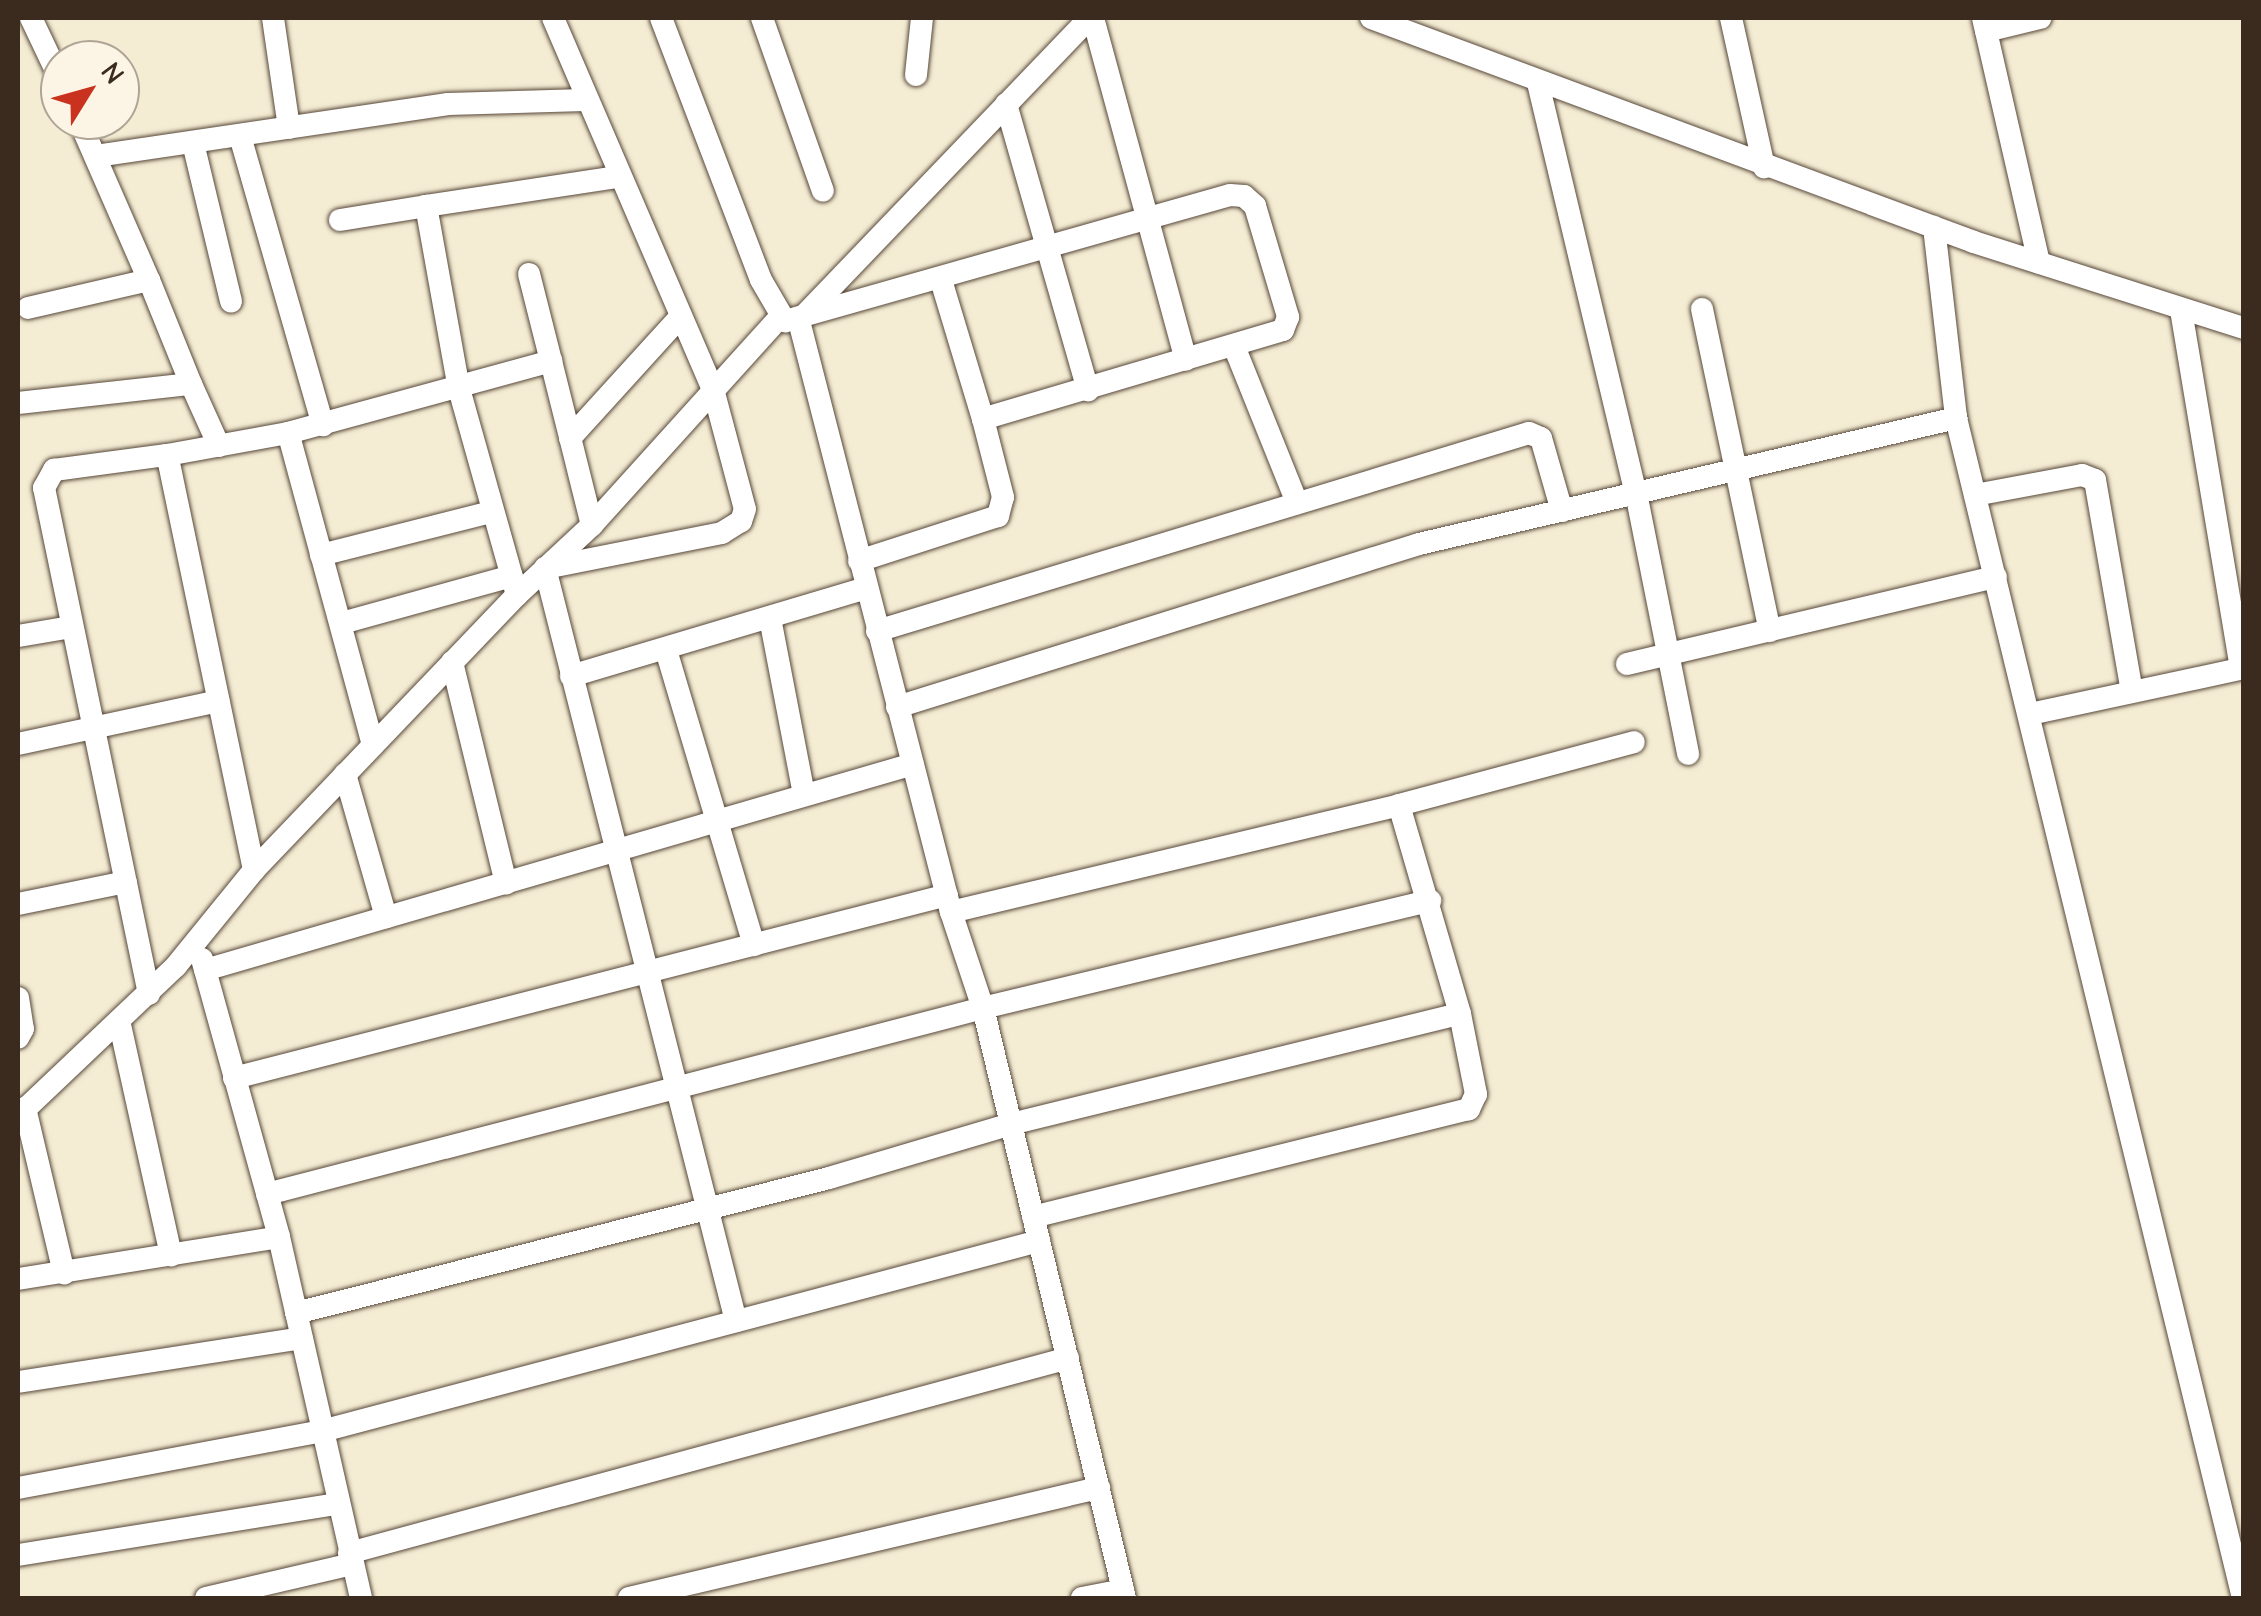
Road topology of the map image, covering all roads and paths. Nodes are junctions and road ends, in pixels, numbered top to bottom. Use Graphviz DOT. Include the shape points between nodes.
graph roads {
  1 [pos="273,18"];
  2 [pos="553,18"];
  3 [pos="661,18"];
  4 [pos="762,18"];
  5 [pos="922,18"];
  6 [pos="1091,18"];
  7 [pos="1371,18"];
  8 [pos="1731,18"];
  9 [pos="2040,18"];
  10 [pos="1984,24"];
  11 [pos="916,75"];
  12 [pos="1538,84"];
  13 [pos="585,100"];
  14 [pos="1006,104"];
  15 [pos="289,128"];
  16 [pos="240,136"];
  17 [pos="89,140"];
  18 [pos="193,143"];
  19 [pos="96,156"];
  20 [pos="1764,167"];
  21 [pos="617,178"];
  22 [pos="824,192"];
  23 [pos="426,206"];
  24 [pos="1151,216"];
  25 [pos="340,220"];
  26 [pos="1934,227"];
  27 [pos="1048,250"];
  28 [pos="2039,263"];
  29 [pos="529,274"];
  30 [pos="149,280"];
  31 [pos="941,280"];
  32 [pos="231,300"];
  33 [pos="28,308"];
  34 [pos="1702,309"];
  35 [pos="2181,310"];
  36 [pos="680,318"];
  37 [pos="790,319"];
  38 [pos="2244,328"];
  39 [pos="1234,346"];
  40 [pos="1186,360"];
  41 [pos="550,361"];
  42 [pos="190,384"];
  43 [pos="459,390"];
  44 [pos="713,390"];
  45 [pos="1088,390"];
  46 [pos="18,402"];
  47 [pos="1956,418"];
  48 [pos="983,419"];
  49 [pos="323,425"];
  50 [pos="288,434"];
  51 [pos="570,438"];
  52 [pos="219,446"];
  53 [pos="167,455"];
  54 [pos="1731,471"];
  55 [pos="1636,493"];
  56 [pos="1976,495"];
  57 [pos="1297,503"];
  58 [pos="1562,510"];
  59 [pos="491,512"];
  60 [pos="592,525"];
  61 [pos="322,555"];
  62 [pos="859,561"];
  63 [pos="545,568"];
  64 [pos="1996,578"];
  65 [pos="514,585"];
  66 [pos="866,588"];
  67 [pos="770,618"];
  68 [pos="342,623"];
  69 [pos="70,627"];
  70 [pos="877,631"];
  71 [pos="1770,631"];
  72 [pos="18,636"];
  73 [pos="666,650"];
  74 [pos="1667,655"];
  75 [pos="452,662"];
  76 [pos="1627,664"];
  77 [pos="2242,668"];
  78 [pos="571,676"];
  79 [pos="2132,691"];
  80 [pos="218,701"];
  81 [pos="897,707"];
  82 [pos="2030,714"];
  83 [pos="92,728"];
  84 [pos="1634,742"];
  85 [pos="18,744"];
  86 [pos="372,745"];
  87 [pos="1688,754"];
  88 [pos="912,764"];
  89 [pos="345,774"];
  90 [pos="804,795"];
  91 [pos="1400,805"];
  92 [pos="716,817"];
  93 [pos="617,850"];
  94 [pos="254,870"];
  95 [pos="126,882"];
  96 [pos="506,883"];
  97 [pos="1430,901"];
  98 [pos="949,903"];
  99 [pos="18,904"];
  100 [pos="386,918"];
  101 [pos="197,941"];
  102 [pos="754,945"];
  103 [pos="204,970"];
  104 [pos="648,972"];
  105 [pos="149,994"];
  106 [pos="18,998"];
  107 [pos="983,1008"];
  108 [pos="1460,1014"];
  109 [pos="120,1025"];
  110 [pos="18,1038"];
  111 [pos="234,1078"];
  112 [pos="679,1086"];
  113 [pos="20,1111"];
  114 [pos="1011,1124"];
  115 [pos="267,1194"];
  116 [pos="712,1208"];
  117 [pos="1033,1217"];
  118 [pos="279,1237"];
  119 [pos="1039,1241"];
  120 [pos="171,1255"];
  121 [pos="64,1273"];
  122 [pos="18,1279"];
  123 [pos="296,1313"];
  124 [pos="736,1321"];
  125 [pos="302,1338"];
  126 [pos="1068,1358"];
  127 [pos="18,1382"];
  128 [pos="322,1431"];
  129 [pos="18,1488"];
  130 [pos="1099,1488"];
  131 [pos="338,1504"];
  132 [pos="18,1555"];
  133 [pos="351,1558"];
  134 [pos="1124,1594"];
  135 [pos="206,1598"];
  136 [pos="361,1598"];
  137 [pos="629,1598"];
  138 [pos="1082,1598"];
  139 [pos="2243,1598"];
  1 -- 15 [label="street"];
  2 -- 13 [label="street"];
  3 -- 37 [label="street"];
  4 -- 22 [label="street"];
  5 -- 11 [label="street"];
  6 -- 14 [label="street"];
  6 -- 24 [label="street"];
  7 -- 12 [label="street"];
  8 -- 20 [label="street"];
  9 -- 10 [label="street"];
  10 -- 28 [label="street"];
  12 -- 20 [label="street"];
  12 -- 55 [label="street"];
  13 -- 15 [label="street" via="448,104"];
  13 -- 21 [label="street"];
  14 -- 27 [label="street"];
  14 -- 37 [label="street"];
  15 -- 16 [label="street"];
  16 -- 18 [label="street"];
  16 -- 49 [label="street"];
  17 -- 19 [label="street"];
  18 -- 19 [label="street"];
  18 -- 32 [label="street"];
  19 -- 30 [label="street"];
  20 -- 26 [label="street"];
  21 -- 23 [label="street"];
  21 -- 36 [label="street"];
  23 -- 25 [label="street"];
  23 -- 43 [label="street"];
  24 -- 27 [label="street"];
  24 -- 39 [label="street" via="1230,195 1250,199 1288,323"];
  24 -- 40 [label="street"];
  26 -- 28 [label="street"];
  26 -- 47 [label="street"];
  27 -- 31 [label="street"];
  27 -- 45 [label="street"];
  28 -- 35 [label="street"];
  29 -- 41 [label="street"];
  30 -- 33 [label="street"];
  30 -- 42 [label="street"];
  31 -- 37 [label="street"];
  31 -- 48 [label="street"];
  34 -- 54 [label="street"];
  35 -- 38 [label="street"];
  35 -- 77 [label="street"];
  36 -- 44 [label="street"];
  36 -- 51 [label="street"];
  37 -- 44 [label="street"];
  37 -- 62 [label="street"];
  39 -- 40 [label="street"];
  39 -- 57 [label="street"];
  40 -- 45 [label="street"];
  41 -- 43 [label="street"];
  41 -- 51 [label="street"];
  42 -- 46 [label="street"];
  42 -- 52 [label="street"];
  43 -- 49 [label="street"];
  43 -- 59 [label="street"];
  44 -- 60 [label="street"];
  44 -- 63 [label="street" via="744,500 742,521 722,533"];
  45 -- 48 [label="street"];
  47 -- 54 [label="street"];
  47 -- 56 [label="street"];
  48 -- 62 [label="street" via="1003,497 998,516"];
  49 -- 50 [label="street"];
  50 -- 52 [label="street"];
  50 -- 61 [label="street"];
  51 -- 60 [label="street"];
  52 -- 53 [label="street"];
  53 -- 69 [label="street" via="54,470 44,479"];
  53 -- 80 [label="street"];
  54 -- 55 [label="street"];
  54 -- 71 [label="street"];
  55 -- 58 [label="street"];
  55 -- 74 [label="street"];
  56 -- 64 [label="street"];
  56 -- 79 [label="street" via="2082,475 2095,480"];
  57 -- 58 [label="street" via="1533,433 1541,438"];
  57 -- 70 [label="street"];
  58 -- 81 [label="street" via="1419,544"];
  59 -- 61 [label="street"];
  59 -- 65 [label="street"];
  60 -- 63 [label="street"];
  61 -- 68 [label="street"];
  62 -- 66 [label="street"];
  63 -- 65 [label="street"];
  63 -- 78 [label="street"];
  64 -- 71 [label="street"];
  64 -- 82 [label="street"];
  65 -- 68 [label="street"];
  65 -- 75 [label="street"];
  66 -- 67 [label="street"];
  66 -- 70 [label="street"];
  67 -- 73 [label="street"];
  67 -- 90 [label="street"];
  68 -- 86 [label="street"];
  69 -- 72 [label="street"];
  69 -- 83 [label="street"];
  70 -- 81 [label="street"];
  71 -- 74 [label="street"];
  73 -- 78 [label="street"];
  73 -- 92 [label="street"];
  74 -- 76 [label="street"];
  74 -- 87 [label="street"];
  75 -- 86 [label="street"];
  75 -- 96 [label="street"];
  77 -- 79 [label="street"];
  78 -- 93 [label="street"];
  79 -- 82 [label="street"];
  80 -- 83 [label="street"];
  80 -- 94 [label="street"];
  81 -- 88 [label="street"];
  82 -- 139 [label="street"];
  83 -- 85 [label="street"];
  83 -- 95 [label="street"];
  84 -- 91 [label="street"];
  86 -- 89 [label="street"];
  88 -- 90 [label="street"];
  88 -- 98 [label="street"];
  89 -- 94 [label="street"];
  89 -- 100 [label="street"];
  90 -- 92 [label="street"];
  91 -- 97 [label="street"];
  91 -- 98 [label="street"];
  92 -- 93 [label="street"];
  92 -- 102 [label="street"];
  93 -- 96 [label="street"];
  93 -- 104 [label="street"];
  94 -- 101 [label="street"];
  95 -- 99 [label="street"];
  95 -- 105 [label="street"];
  96 -- 100 [label="street"];
  97 -- 107 [label="street"];
  97 -- 108 [label="street"];
  98 -- 102 [label="street"];
  98 -- 107 [label="street"];
  100 -- 103 [label="street"];
  101 -- 103 [label="street"];
  101 -- 105 [label="street"];
  102 -- 104 [label="street"];
  103 -- 111 [label="street"];
  104 -- 111 [label="street"];
  104 -- 112 [label="street"];
  105 -- 109 [label="street"];
  106 -- 110 [label="street"];
  107 -- 112 [label="street"];
  107 -- 114 [label="street"];
  108 -- 114 [label="street"];
  108 -- 117 [label="street" via="1476,1094 1469,1109"];
  109 -- 113 [label="street"];
  109 -- 120 [label="street"];
  111 -- 115 [label="street"];
  112 -- 115 [label="street"];
  112 -- 116 [label="street"];
  113 -- 121 [label="street"];
  114 -- 116 [label="street"];
  114 -- 117 [label="street"];
  115 -- 118 [label="street"];
  116 -- 123 [label="street"];
  116 -- 124 [label="street"];
  117 -- 119 [label="street"];
  118 -- 120 [label="street"];
  118 -- 123 [label="street"];
  119 -- 124 [label="street"];
  119 -- 126 [label="street"];
  120 -- 121 [label="street"];
  121 -- 122 [label="street"];
  123 -- 125 [label="street"];
  124 -- 128 [label="street"];
  125 -- 127 [label="street"];
  125 -- 128 [label="street"];
  126 -- 130 [label="street"];
  126 -- 133 [label="street"];
  128 -- 129 [label="street"];
  128 -- 131 [label="street"];
  130 -- 134 [label="street"];
  130 -- 137 [label="street"];
  131 -- 132 [label="street"];
  131 -- 133 [label="street"];
  133 -- 135 [label="street"];
  133 -- 136 [label="street"];
  134 -- 138 [label="street"];
}
